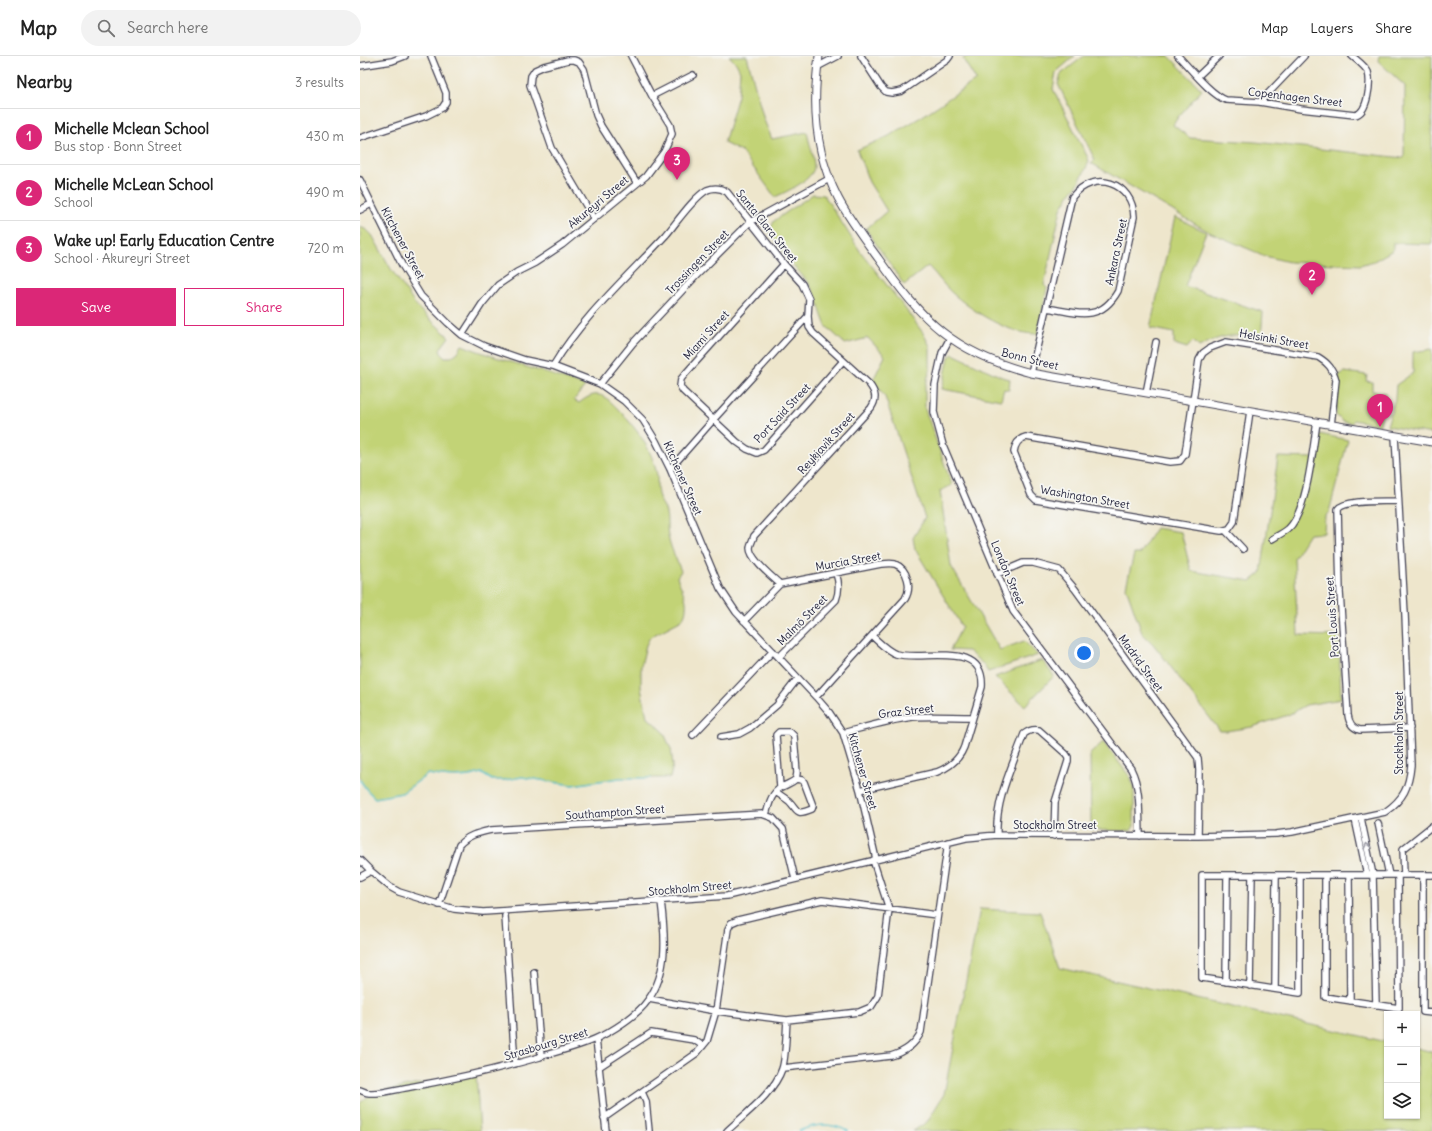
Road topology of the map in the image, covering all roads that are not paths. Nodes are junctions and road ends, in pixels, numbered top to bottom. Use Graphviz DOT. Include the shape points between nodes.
graph roads {
  1 [pos="406,56"];
  2 [pos="431,56"];
  3 [pos="631,56"];
  4 [pos="818,56"];
  5 [pos="838,56"];
  6 [pos="861,56"];
  7 [pos="950,56"];
  8 [pos="1178,56"];
  9 [pos="1218,56"];
  10 [pos="1304,56"];
  11 [pos="1352,56"];
  12 [pos="360,66"];
  13 [pos="817,67"];
  14 [pos="693,75"];
  15 [pos="1198,76"];
  16 [pos="652,96"];
  17 [pos="1260,102"];
  18 [pos="360,138"];
  19 [pos="829,179"];
  20 [pos="360,180"];
  21 [pos="637,183"];
  22 [pos="371,204"];
  23 [pos="360,210"];
  24 [pos="594,219"];
  25 [pos="750,222"];
  26 [pos="784,264"];
  27 [pos="1047,308"];
  28 [pos="808,316"];
  29 [pos="462,335"];
  30 [pos="950,338"];
  31 [pos="1156,342"];
  32 [pos="843,361"];
  33 [pos="553,366"];
  34 [pos="1031,373"];
  35 [pos="600,384"];
  36 [pos="1146,393"];
  37 [pos="1192,401"];
  38 [pos="1250,411"];
  39 [pos="714,419"];
  40 [pos="1317,422"];
  41 [pos="1331,425"];
  42 [pos="1395,436"];
  43 [pos="1432,442"];
  44 [pos="670,470"];
  45 [pos="1398,501"];
  46 [pos="1226,531"];
  47 [pos="1272,539"];
  48 [pos="1243,550"];
  49 [pos="836,573"];
  50 [pos="997,574"];
  51 [pos="780,584"];
  52 [pos="744,621"];
  53 [pos="872,636"];
  54 [pos="773,651"];
  55 [pos="779,657"];
  56 [pos="798,678"];
  57 [pos="816,697"];
  58 [pos="972,717"];
  59 [pos="1410,728"];
  60 [pos="843,733"];
  61 [pos="693,735"];
  62 [pos="721,737"];
  63 [pos="796,779"];
  64 [pos="780,787"];
  65 [pos="860,790"];
  66 [pos="776,792"];
  67 [pos="766,815"];
  68 [pos="1358,819"];
  69 [pos="1378,823"];
  70 [pos="1432,826"];
  71 [pos="997,835"];
  72 [pos="1054,836"];
  73 [pos="1140,836"];
  74 [pos="1198,836"];
  75 [pos="948,842"];
  76 [pos="360,860"];
  77 [pos="875,860"];
  78 [pos="371,871"];
  79 [pos="1227,875"];
  80 [pos="1252,875"];
  81 [pos="1276,875"];
  82 [pos="1300,875"];
  83 [pos="1326,875"];
  84 [pos="1349,875"];
  85 [pos="1370,875"];
  86 [pos="1389,875"];
  87 [pos="1401,875"];
  88 [pos="1423,875"];
  89 [pos="1432,875"];
  90 [pos="360,877"];
  91 [pos="795,879"];
  92 [pos="661,901"];
  93 [pos="439,905"];
  94 [pos="889,909"];
  95 [pos="938,915"];
  96 [pos="505,916"];
  97 [pos="534,972"];
  98 [pos="1226,982"];
  99 [pos="1250,986"];
  100 [pos="1275,989"];
  101 [pos="649,999"];
  102 [pos="1350,1001"];
  103 [pos="1376,1005"];
  104 [pos="716,1011"];
  105 [pos="1432,1013"];
  106 [pos="787,1020"];
  107 [pos="596,1039"];
  108 [pos="703,1046"];
  109 [pos="541,1056"];
  110 [pos="515,1064"];
  111 [pos="599,1067"];
  112 [pos="783,1068"];
  113 [pos="360,1090"];
  114 [pos="642,1092"];
  115 [pos="604,1118"];
  116 [pos="606,1131"];
  117 [pos="649,1131"];
  118 [pos="727,1131"];
  1 -- 12 [label="street"];
  2 -- 18 [label="street" via="446,94 446,102 442,108 426,116"];
  3 -- 16 [label="street, Akureyri Street"];
  4 -- 13 [label="street, Bonn Street"];
  5 -- 13 [label="street"];
  6 -- 7 [label="street" via="881,87 892,93 902,91"];
  8 -- 15 [label="street, Copenhagen Street"];
  9 -- 15 [label="street"];
  10 -- 17 [label="street"];
  11 -- 17 [label="street, Copenhagen Street" via="1365,67 1369,78 1366,104 1358,114"];
  13 -- 19 [label="street, Bonn Street" via="817,128 822,158"];
  14 -- 16 [label="street"];
  15 -- 17 [label="street, Copenhagen Street" via="1222,99"];
  16 -- 21 [label="street, Akureyri Street" via="666,117 672,134 664,152 646,176"];
  19 -- 25 [label="street, Trossingen Street"];
  19 -- 30 [label="street, Bonn Street" via="852,222 895,282 931,323"];
  20 -- 22 [label="street, Kitchener Street"];
  21 -- 24 [label="street, Akureyri Street"];
  21 -- 24 [label="street" via="596,115 584,69 579,62 568,60 534,70 530,85 547,137"];
  22 -- 23 [label="street"];
  22 -- 29 [label="street, Kitchener Street" via="421,296"];
  24 -- 29 [label="street, Akureyri Street" via="562,246 498,285"];
  25 -- 26 [label="street, Santa Clara Street"];
  25 -- 33 [label="street, Santa Clara Street" via="723,189 712,188 703,193 605,299"];
  25 -- 35 [label="street, Trossingen Street" via="638,337"];
  26 -- 28 [label="street, Santa Clara Street" via="807,293"];
  26 -- 39 [label="street, Miami Street" via="681,379 680,386 683,391"];
  27 -- 27 [label="street, Ankara Street" via="1072,198 1084,185 1094,182 1109,183 1120,188 1131,202 1134,217 1115,297 1106,307 1089,313"];
  27 -- 34 [label="street, Ankara Street"];
  28 -- 32 [label="street, Reykjavik Street" via="809,327 813,333"];
  28 -- 39 [label="street"];
  29 -- 33 [label="street, Kitchener Street" via="504,354"];
  30 -- 34 [label="street, Bonn Street" via="990,360"];
  30 -- 50 [label="street, London Street" via="942,353 936,380 936,424"];
  31 -- 36 [label="street"];
  32 -- 39 [label="street, Port Said Street" via="759,453 754,453 743,446"];
  32 -- 51 [label="street, Reykjavik Street" via="872,388 875,401 754,536 750,547 752,556"];
  33 -- 35 [label="street, Kitchener Street"];
  34 -- 36 [label="street, Bonn Street"];
  35 -- 44 [label="street, Kitchener Street" via="624,401 643,420"];
  36 -- 37 [label="street, Bonn Street"];
  37 -- 38 [label="street, Bonn Street"];
  37 -- 41 [label="street, Helsinki Street" via="1199,360 1206,350 1218,344 1226,342 1318,357 1325,361 1336,380"];
  37 -- 46 [label="street, Washington Street" via="1185,454 1180,461 1026,437 1018,441 1014,452 1031,495 1036,500"];
  38 -- 40 [label="street, Bonn Street"];
  38 -- 46 [label="street" via="1235,519"];
  39 -- 44 [label="street"];
  40 -- 41 [label="street, Bonn Street"];
  40 -- 47 [label="street" via="1302,504 1288,529"];
  41 -- 42 [label="street, Bonn Street"];
  42 -- 43 [label="street, Bonn Street"];
  42 -- 45 [label="street, Stockholm Street"];
  44 -- 52 [label="street, Kitchener Street" via="720,588"];
  45 -- 59 [label="street, Stockholm Street" via="1406,614"];
  45 -- 59 [label="street, Port Louis Street" via="1350,503 1338,509 1340,592 1350,724 1360,730"];
  46 -- 48 [label="street"];
  49 -- 51 [label="street, Murcia Street"];
  49 -- 53 [label="street, Murcia Street" via="890,564 900,568 905,574 908,581 907,596"];
  49 -- 55 [label="street, Malmö Street" via="839,580 836,600"];
  50 -- 73 [label="street, London Street" via="1016,616 1131,769 1137,783"];
  50 -- 74 [label="street, Madrid Street" via="1023,563 1033,563 1059,570 1075,590 1198,758"];
  51 -- 52 [label="street"];
  52 -- 54 [label="street, Kitchener Street"];
  53 -- 57 [label="street, Murcia Street"];
  53 -- 58 [label="street" via="886,649 898,655 959,656 970,659 976,665 982,682"];
  54 -- 55 [label="street, Kitchener Street"];
  54 -- 61 [label="street"];
  55 -- 56 [label="street, Kitchener Street"];
  56 -- 57 [label="street, Kitchener Street"];
  56 -- 62 [label="street" via="777,705 750,728 739,734"];
  57 -- 60 [label="street, Kitchener Street"];
  58 -- 60 [label="street, Graz Street" via="913,718"];
  58 -- 65 [label="street" via="961,754 951,765 937,772"];
  59 -- 68 [label="street, Stockholm Street" via="1411,765 1407,788 1395,805 1385,812"];
  60 -- 65 [label="street, Kitchener Street"];
  63 -- 64 [label="street"];
  63 -- 64 [label="street" via="794,736 790,732 779,732 776,735"];
  63 -- 66 [label="street" via="804,782 812,809 795,811 790,802"];
  64 -- 66 [label="street"];
  65 -- 77 [label="street, Kitchener Street"];
  66 -- 67 [label="street" via="772,796"];
  67 -- 91 [label="street" via="776,820 784,829"];
  67 -- 93 [label="street, Southampton Street" via="747,814 477,833 464,840 457,849"];
  68 -- 74 [label="street, Stockholm Street" via="1276,834"];
  68 -- 85 [label="street"];
  69 -- 86 [label="street"];
  70 -- 87 [label="street" via="1403,849"];
  71 -- 72 [label="street, Stockholm Street"];
  71 -- 72 [label="street" via="999,802 1024,734 1034,729 1039,730 1068,757 1055,802"];
  71 -- 75 [label="street, Stockholm Street"];
  72 -- 73 [label="street, Stockholm Street"];
  73 -- 74 [label="street, Stockholm Street"];
  75 -- 77 [label="street, Stockholm Street"];
  75 -- 95 [label="street"];
  76 -- 78 [label="street, Stockholm Street"];
  77 -- 91 [label="street, Stockholm Street"];
  77 -- 94 [label="street, Kitchener Street"];
  78 -- 90 [label="street"];
  78 -- 93 [label="street, Stockholm Street" via="399,892"];
  79 -- 80 [label="street"];
  79 -- 98 [label="street"];
  79 -- 98 [label="street" via="1202,875 1202,978"];
  80 -- 81 [label="street"];
  80 -- 99 [label="street"];
  81 -- 82 [label="street"];
  81 -- 100 [label="street"];
  82 -- 83 [label="street"];
  82 -- 100 [label="street" via="1300,993"];
  83 -- 84 [label="street"];
  83 -- 102 [label="street" via="1325,997"];
  84 -- 85 [label="street"];
  84 -- 102 [label="street"];
  85 -- 86 [label="street"];
  85 -- 103 [label="street"];
  86 -- 87 [label="street"];
  87 -- 88 [label="street"];
  87 -- 103 [label="street" via="1399,1008"];
  88 -- 89 [label="street"];
  88 -- 105 [label="street" via="1423,1012"];
  91 -- 92 [label="street, Stockholm Street" via="727,896"];
  92 -- 93 [label="street, Stockholm Street" via="483,912 461,911"];
  92 -- 101 [label="street, Strasbourg Street" via="665,938 663,958 658,982"];
  94 -- 95 [label="street"];
  94 -- 104 [label="street" via="822,900 731,923"];
  94 -- 106 [label="street" via="878,996 871,1007 858,1012"];
  95 -- 112 [label="street" via="921,1032 913,1044 900,1054 891,1056"];
  96 -- 110 [label="street"];
  97 -- 109 [label="street"];
  98 -- 99 [label="street"];
  99 -- 100 [label="street"];
  101 -- 104 [label="street"];
  101 -- 107 [label="street, Strasbourg Street" via="636,1012"];
  102 -- 103 [label="street"];
  104 -- 106 [label="street"];
  104 -- 108 [label="street" via="707,1041"];
  106 -- 112 [label="street"];
  107 -- 109 [label="street, Strasbourg Street"];
  107 -- 111 [label="street"];
  108 -- 111 [label="street" via="694,1040 651,1033"];
  108 -- 114 [label="street"];
  109 -- 110 [label="street, Strasbourg Street"];
  110 -- 113 [label="street, Strasbourg Street" via="427,1084 367,1093"];
  111 -- 115 [label="street"];
  112 -- 118 [label="street" via="762,1098"];
  114 -- 115 [label="street"];
  114 -- 117 [label="street" via="646,1101"];
  115 -- 116 [label="street"];
}
